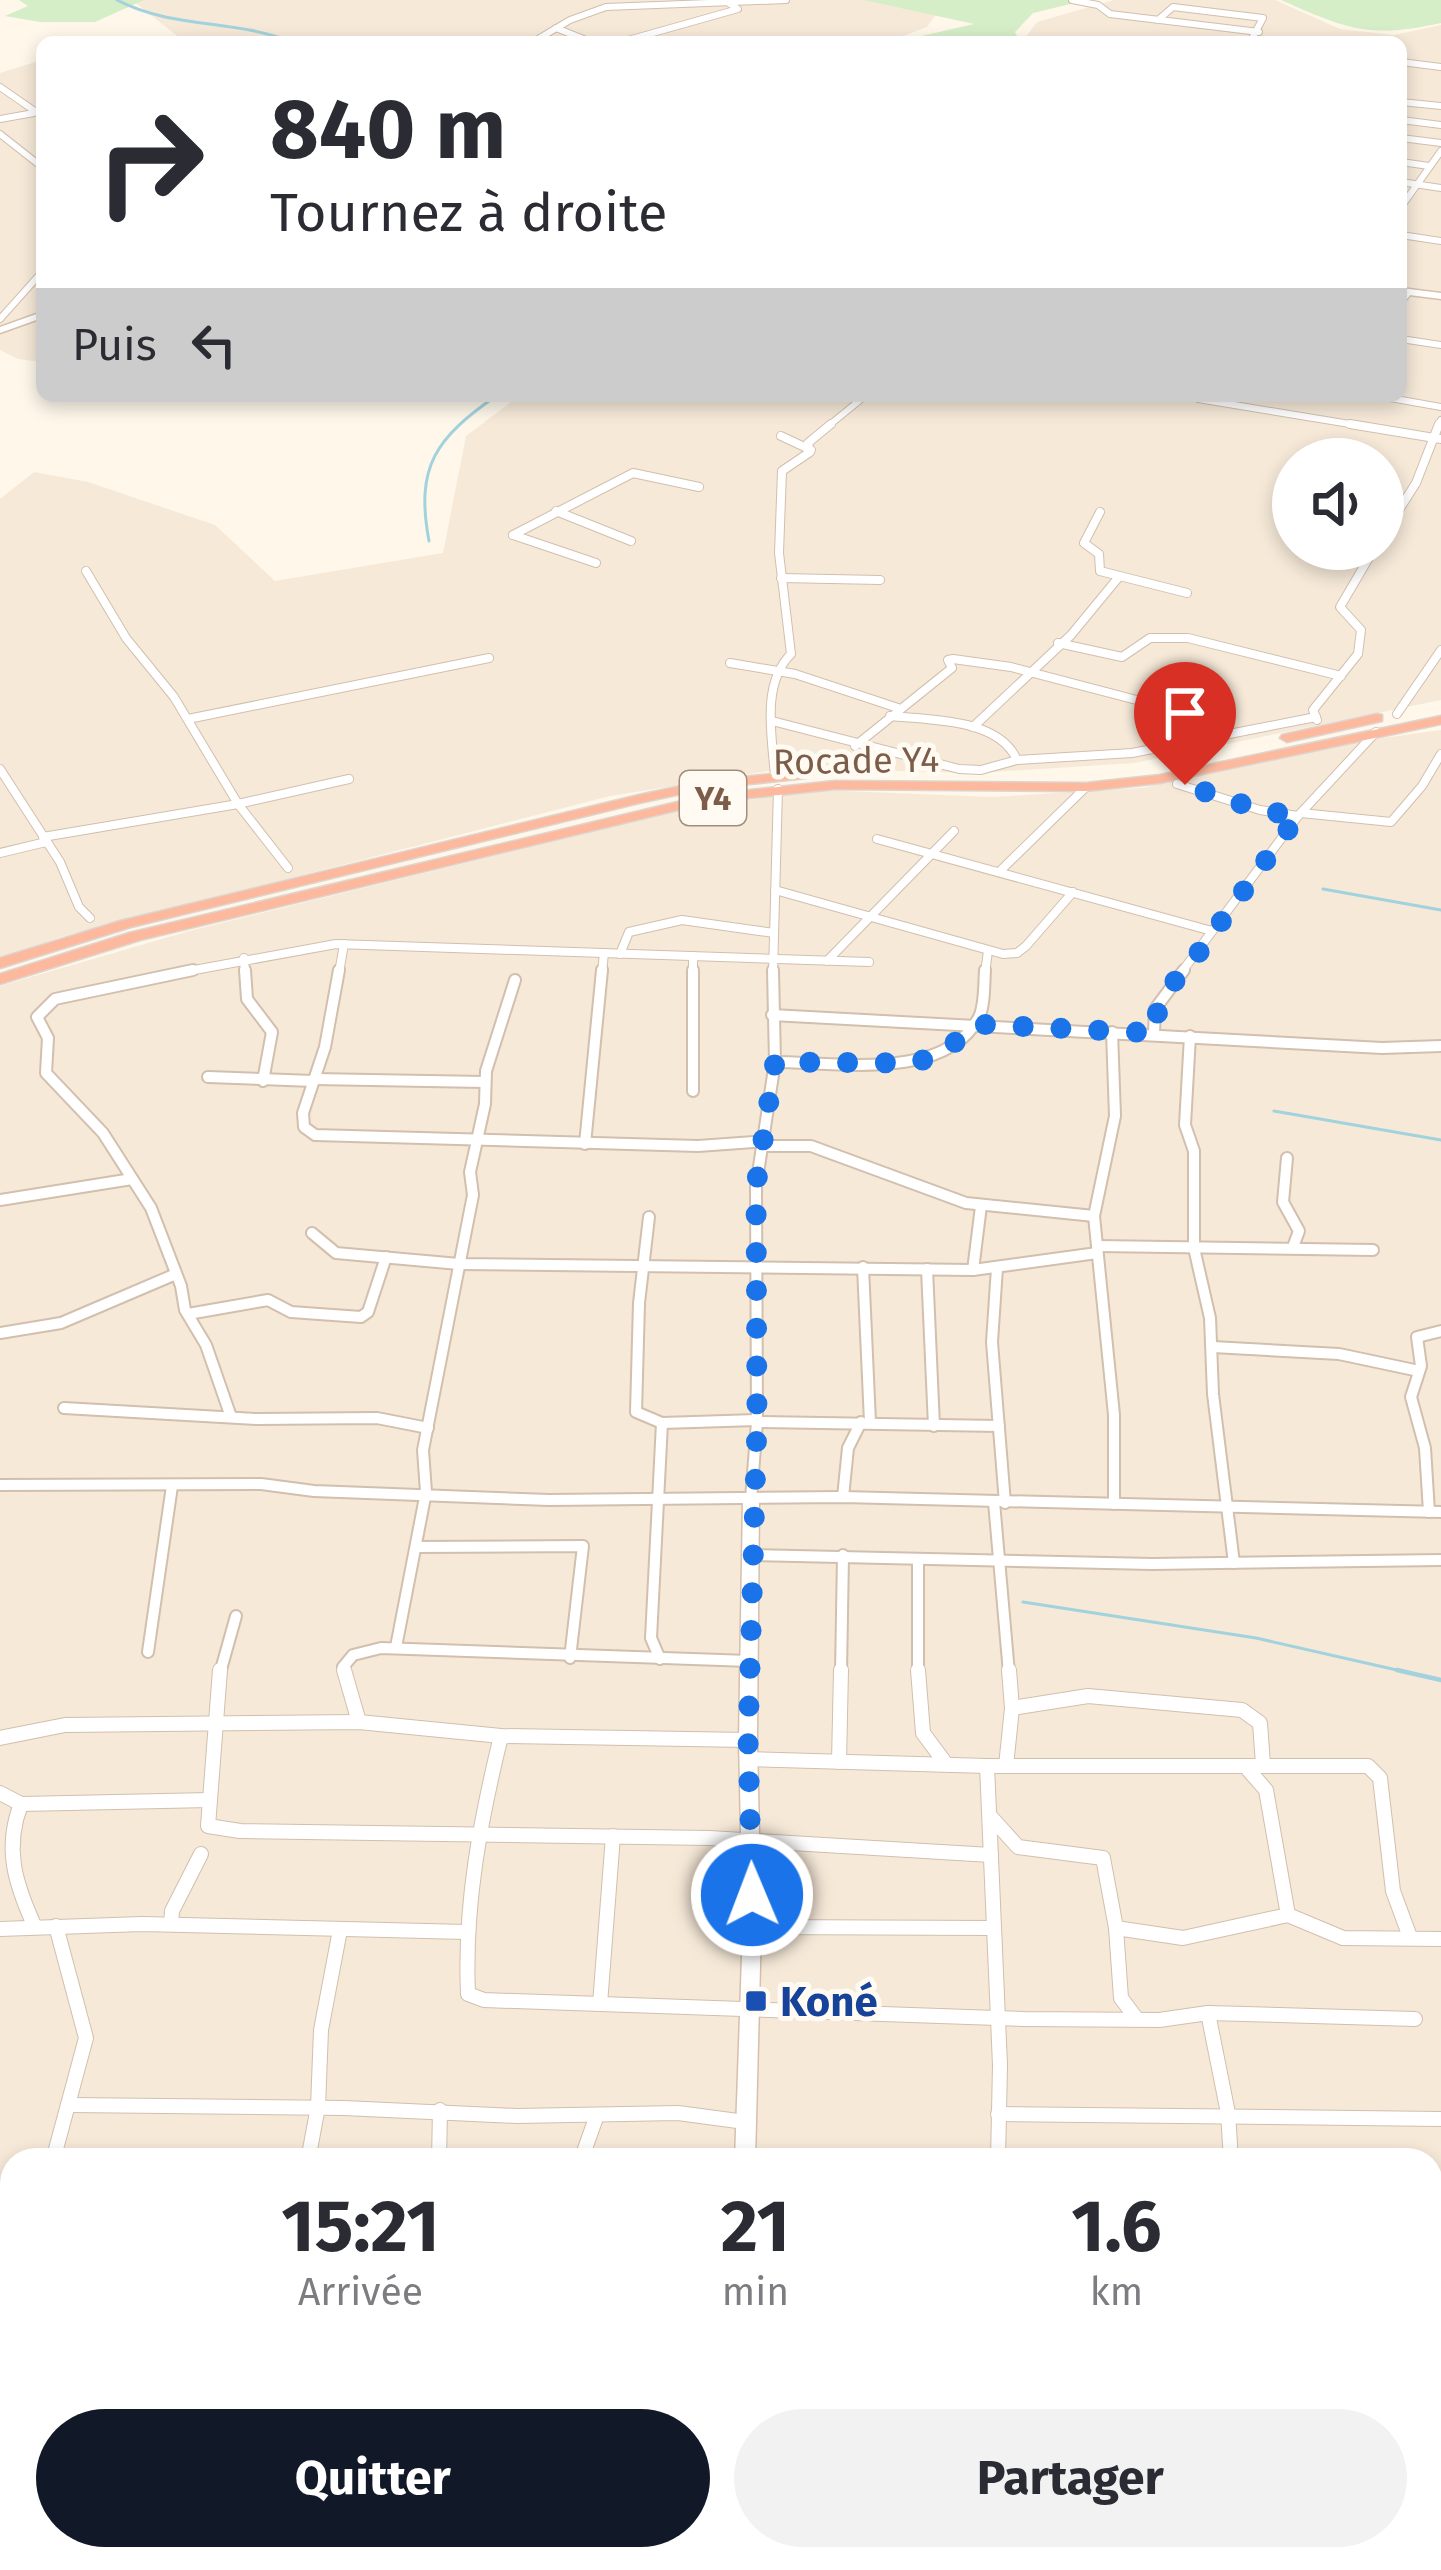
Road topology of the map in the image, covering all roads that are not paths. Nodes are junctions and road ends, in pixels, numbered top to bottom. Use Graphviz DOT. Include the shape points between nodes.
graph roads {
  1 [pos="786,0"];
  2 [pos="1072,0"];
  3 [pos="727,2"];
  4 [pos="1158,20"];
  5 [pos="556,28"];
  6 [pos="1259,32"];
  7 [pos="543,36"];
  8 [pos="576,36"];
  9 [pos="642,36"];
  10 [pos="1255,36"];
  11 [pos="1407,63"];
  12 [pos="1441,67"];
  13 [pos="0,87"];
  14 [pos="1407,103"];
  15 [pos="1441,106"];
  16 [pos="36,114"];
  17 [pos="36,115"];
  18 [pos="0,119"];
  19 [pos="1407,121"];
  20 [pos="1441,125"];
  21 [pos="2,137"];
  22 [pos="1407,139"];
  23 [pos="1441,147"];
  24 [pos="36,162"];
  25 [pos="1407,163"];
  26 [pos="1429,166"];
  27 [pos="1407,183"];
  28 [pos="1417,184"];
  29 [pos="1441,188"];
  30 [pos="1407,198"];
  31 [pos="1407,236"];
  32 [pos="1441,241"];
  33 [pos="36,279"];
  34 [pos="1407,295"];
  35 [pos="1441,296"];
  36 [pos="36,317"];
  37 [pos="0,320"];
  38 [pos="0,330"];
  39 [pos="1407,340"];
  40 [pos="1441,345"];
  41 [pos="1407,401"];
  42 [pos="858,402"];
  43 [pos="1227,402"];
  44 [pos="1441,407"];
  45 [pos="1441,420"];
  46 [pos="781,436"];
  47 [pos="1437,438"];
  48 [pos="811,450"];
  49 [pos="700,488"];
  50 [pos="1404,502"];
  51 [pos="556,512"];
  52 [pos="1100,512"];
  53 [pos="631,541"];
  54 [pos="596,563"];
  55 [pos="1362,570"];
  56 [pos="86,571"];
  57 [pos="782,578"];
  58 [pos="1118,578"];
  59 [pos="880,580"];
  60 [pos="1187,593"];
  61 [pos="1058,643"];
  62 [pos="1441,650"];
  63 [pos="489,658"];
  64 [pos="730,663"];
  65 [pos="1435,667"];
  66 [pos="1027,671"];
  67 [pos="771,672"];
  68 [pos="1341,676"];
  69 [pos="1167,708"];
  70 [pos="1441,708"];
  71 [pos="894,712"];
  72 [pos="1397,714"];
  73 [pos="188,719"];
  74 [pos="1441,720"];
  75 [pos="772,721"];
  76 [pos="1319,723"];
  77 [pos="973,727"];
  78 [pos="1378,731"];
  79 [pos="855,746"];
  80 [pos="1441,754"];
  81 [pos="1017,760"];
  82 [pos="0,769"];
  83 [pos="349,779"];
  84 [pos="776,782"];
  85 [pos="1177,784"];
  86 [pos="1086,788"];
  87 [pos="238,804"];
  88 [pos="1300,815"];
  89 [pos="954,831"];
  90 [pos="878,839"];
  91 [pos="44,840"];
  92 [pos="0,853"];
  93 [pos="933,854"];
  94 [pos="288,868"];
  95 [pos="999,872"];
  96 [pos="776,890"];
  97 [pos="1072,892"];
  98 [pos="868,917"];
  99 [pos="91,918"];
  100 [pos="1213,931"];
  101 [pos="775,933"];
  102 [pos="344,944"];
  103 [pos="988,951"];
  104 [pos="604,953"];
  105 [pos="620,953"];
  106 [pos="693,956"];
  107 [pos="244,958"];
  108 [pos="773,959"];
  109 [pos="827,961"];
  110 [pos="869,962"];
  111 [pos="0,963"];
  112 [pos="0,979"];
  113 [pos="515,980"];
  114 [pos="772,1016"];
  115 [pos="974,1024"];
  116 [pos="1112,1032"];
  117 [pos="1154,1033"];
  118 [pos="1190,1036"];
  119 [pos="1441,1046"];
  120 [pos="775,1062"];
  121 [pos="208,1077"];
  122 [pos="314,1080"];
  123 [pos="263,1081"];
  124 [pos="484,1082"];
  125 [pos="692,1091"];
  126 [pos="477,1141"];
  127 [pos="585,1144"];
  128 [pos="766,1144"];
  129 [pos="1286,1158"];
  130 [pos="132,1180"];
  131 [pos="0,1200"];
  132 [pos="981,1206"];
  133 [pos="1094,1216"];
  134 [pos="649,1217"];
  135 [pos="312,1234"];
  136 [pos="1293,1247"];
  137 [pos="1194,1248"];
  138 [pos="1098,1250"];
  139 [pos="1373,1250"];
  140 [pos="386,1257"];
  141 [pos="459,1264"];
  142 [pos="756,1266"];
  143 [pos="646,1267"];
  144 [pos="863,1267"];
  145 [pos="997,1268"];
  146 [pos="927,1269"];
  147 [pos="973,1270"];
  148 [pos="176,1274"];
  149 [pos="188,1314"];
  150 [pos="1441,1331"];
  151 [pos="0,1333"];
  152 [pos="1214,1347"];
  153 [pos="1419,1371"];
  154 [pos="64,1408"];
  155 [pos="230,1414"];
  156 [pos="757,1421"];
  157 [pos="865,1422"];
  158 [pos="662,1423"];
  159 [pos="934,1426"];
  160 [pos="999,1426"];
  161 [pos="428,1428"];
  162 [pos="0,1485"];
  163 [pos="172,1486"];
  164 [pos="426,1492"];
  165 [pos="660,1496"];
  166 [pos="843,1497"];
  167 [pos="751,1499"];
  168 [pos="1000,1502"];
  169 [pos="1114,1504"];
  170 [pos="1229,1506"];
  171 [pos="1435,1512"];
  172 [pos="416,1547"];
  173 [pos="751,1555"];
  174 [pos="843,1555"];
  175 [pos="998,1559"];
  176 [pos="918,1560"];
  177 [pos="1441,1560"];
  178 [pos="1234,1563"];
  179 [pos="236,1616"];
  180 [pos="396,1647"];
  181 [pos="148,1652"];
  182 [pos="570,1658"];
  183 [pos="660,1659"];
  184 [pos="749,1661"];
  185 [pos="1012,1708"];
  186 [pos="358,1722"];
  187 [pos="214,1724"];
  188 [pos="501,1736"];
  189 [pos="0,1738"];
  190 [pos="748,1749"];
  191 [pos="839,1762"];
  192 [pos="946,1764"];
  193 [pos="1263,1764"];
  194 [pos="987,1766"];
  195 [pos="1006,1766"];
  196 [pos="1245,1766"];
  197 [pos="0,1792"];
  198 [pos="210,1800"];
  199 [pos="21,1804"];
  200 [pos="990,1816"];
  201 [pos="477,1836"];
  202 [pos="613,1836"];
  203 [pos="750,1837"];
  204 [pos="201,1854"];
  205 [pos="991,1855"];
  206 [pos="1288,1915"];
  207 [pos="171,1924"];
  208 [pos="34,1925"];
  209 [pos="56,1926"];
  210 [pos="752,1927"];
  211 [pos="992,1928"];
  212 [pos="1116,1928"];
  213 [pos="0,1929"];
  214 [pos="340,1930"];
  215 [pos="467,1932"];
  216 [pos="1410,1937"];
  217 [pos="1441,1939"];
  218 [pos="600,2004"];
  219 [pos="749,2009"];
  220 [pos="1208,2013"];
  221 [pos="994,2015"];
  222 [pos="1136,2018"];
  223 [pos="1415,2019"];
  224 [pos="70,2105"];
  225 [pos="318,2107"];
  226 [pos="440,2110"];
  227 [pos="1228,2113"];
  228 [pos="998,2114"];
  229 [pos="597,2115"];
  230 [pos="1441,2119"];
  231 [pos="745,2122"];
  232 [pos="57,2148"];
  233 [pos="310,2148"];
  234 [pos="439,2148"];
  235 [pos="585,2148"];
  236 [pos="745,2148"];
  237 [pos="998,2148"];
  238 [pos="1230,2148"];
  1 -- 3 [label="street"];
  2 -- 4 [label="street"];
  3 -- 5 [label="street" via="606,8"];
  3 -- 9 [label="street" via="738,9"];
  4 -- 6 [label="street"];
  4 -- 6 [label="street" via="1173,7 1213,10 1263,17 1253,30"];
  5 -- 7 [label="street"];
  5 -- 8 [label="street"];
  6 -- 10 [label="street"];
  11 -- 12 [label="street"];
  13 -- 16 [label="street"];
  14 -- 15 [label="street"];
  17 -- 18 [label="street"];
  19 -- 20 [label="street"];
  21 -- 24 [label="street"];
  22 -- 23 [label="street"];
  23 -- 26 [label="street"];
  25 -- 26 [label="street"];
  26 -- 28 [label="street"];
  27 -- 28 [label="street"];
  28 -- 29 [label="street"];
  28 -- 30 [label="street"];
  31 -- 32 [label="street"];
  33 -- 37 [label="street"];
  34 -- 35 [label="street"];
  36 -- 38 [label="street"];
  39 -- 40 [label="street"];
  41 -- 44 [label="street"];
  42 -- 48 [label="street" via="808,443"];
  43 -- 47 [label="street"];
  45 -- 47 [label="street"];
  46 -- 48 [label="street"];
  47 -- 50 [label="street"];
  48 -- 57 [label="street" via="782,471"];
  49 -- 51 [label="street" via="633,473"];
  51 -- 53 [label="street"];
  51 -- 54 [label="street" via="513,536"];
  52 -- 58 [label="street" via="1084,543 1099,554 1097,567"];
  55 -- 68 [label="street" via="1340,607 1363,638"];
  56 -- 73 [label="street"];
  57 -- 59 [label="street"];
  57 -- 67 [label="street" via="791,654"];
  58 -- 60 [label="street"];
  58 -- 61 [label="street" via="1102,606"];
  61 -- 66 [label="street"];
  61 -- 68 [label="street" via="1122,657 1150,638 1188,638"];
  62 -- 65 [label="street"];
  63 -- 73 [label="street"];
  64 -- 67 [label="street"];
  65 -- 72 [label="street"];
  66 -- 69 [label="street"];
  66 -- 71 [label="street" via="948,660 952,668"];
  66 -- 77 [label="street"];
  67 -- 71 [label="street"];
  67 -- 75 [label="street"];
  68 -- 76 [label="street" via="1313,710"];
  70 -- 72 [label="highway, Rocade Y4 / Y4"];
  71 -- 77 [label="street"];
  71 -- 79 [label="street"];
  72 -- 76 [label="highway, Rocade Y4 / Y4"];
  73 -- 87 [label="street"];
  74 -- 78 [label="highway, Rocade Y4 / Y4"];
  75 -- 79 [label="street"];
  75 -- 84 [label="street"];
  76 -- 81 [label="street" via="1132,753"];
  76 -- 84 [label="highway, Rocade Y4 / Y4" via="1154,768 1075,777"];
  77 -- 81 [label="street" via="1007,738"];
  78 -- 86 [label="highway, Rocade Y4 / Y4"];
  78 -- 88 [label="street"];
  79 -- 81 [label="street" via="959,769"];
  80 -- 88 [label="street" via="1391,822"];
  82 -- 91 [label="street"];
  83 -- 87 [label="street"];
  84 -- 86 [label="highway, Rocade Y4 / Y4"];
  84 -- 96 [label="street"];
  84 -- 111 [label="highway, Rocade Y4 / Y4" via="639,799 126,924"];
  84 -- 112 [label="highway, Rocade Y4 / Y4" via="135,937"];
  85 -- 88 [label="street"];
  86 -- 95 [label="street"];
  87 -- 91 [label="street"];
  87 -- 94 [label="street"];
  88 -- 100 [label="street"];
  89 -- 93 [label="street"];
  90 -- 93 [label="street"];
  91 -- 92 [label="street"];
  91 -- 99 [label="street"];
  93 -- 95 [label="street"];
  93 -- 98 [label="street"];
  95 -- 97 [label="street"];
  96 -- 98 [label="street"];
  96 -- 101 [label="street"];
  97 -- 100 [label="street"];
  97 -- 103 [label="street" via="1017,953"];
  98 -- 103 [label="street"];
  98 -- 109 [label="street"];
  100 -- 117 [label="street" via="1160,998"];
  101 -- 105 [label="street" via="653,922 628,932"];
  101 -- 108 [label="street"];
  102 -- 104 [label="street"];
  102 -- 107 [label="street"];
  102 -- 122 [label="street"];
  103 -- 115 [label="street"];
  104 -- 105 [label="street"];
  104 -- 127 [label="street"];
  105 -- 106 [label="street"];
  106 -- 108 [label="street"];
  106 -- 125 [label="street"];
  107 -- 123 [label="street" via="247,999 272,1032"];
  107 -- 130 [label="street" via="55,999 40,1009 52,1051 46,1073 104,1133"];
  108 -- 109 [label="street"];
  108 -- 114 [label="street"];
  109 -- 110 [label="street"];
  113 -- 124 [label="street"];
  114 -- 115 [label="street"];
  114 -- 120 [label="street"];
  115 -- 116 [label="street"];
  115 -- 120 [label="street" via="944,1053 914,1063"];
  116 -- 117 [label="street"];
  116 -- 133 [label="street" via="1115,1116"];
  117 -- 118 [label="street"];
  118 -- 119 [label="street"];
  118 -- 137 [label="street" via="1185,1125 1194,1151"];
  120 -- 128 [label="street"];
  121 -- 123 [label="street"];
  122 -- 123 [label="street"];
  122 -- 124 [label="street"];
  122 -- 126 [label="street" via="304,1121 315,1136"];
  124 -- 126 [label="street"];
  126 -- 127 [label="street"];
  126 -- 141 [label="street"];
  127 -- 128 [label="street"];
  128 -- 132 [label="street" via="811,1146"];
  128 -- 142 [label="street" via="756,1186"];
  129 -- 136 [label="street" via="1282,1202 1299,1231"];
  130 -- 131 [label="street"];
  130 -- 148 [label="street" via="152,1208"];
  132 -- 133 [label="street"];
  132 -- 147 [label="street"];
  133 -- 138 [label="street"];
  134 -- 143 [label="street"];
  135 -- 140 [label="street" via="336,1253"];
  136 -- 137 [label="street"];
  136 -- 139 [label="street"];
  137 -- 138 [label="street"];
  137 -- 152 [label="street"];
  138 -- 145 [label="street"];
  138 -- 169 [label="street"];
  140 -- 141 [label="street"];
  140 -- 149 [label="street" via="361,1317 291,1312 268,1300"];
  141 -- 143 [label="street"];
  141 -- 161 [label="street"];
  142 -- 143 [label="street"];
  142 -- 144 [label="street"];
  142 -- 156 [label="street"];
  143 -- 158 [label="street" via="633,1404 643,1419"];
  144 -- 146 [label="street"];
  144 -- 157 [label="street"];
  145 -- 147 [label="street"];
  145 -- 160 [label="street"];
  146 -- 147 [label="street"];
  146 -- 159 [label="street"];
  148 -- 149 [label="street"];
  148 -- 151 [label="street" via="61,1323"];
  149 -- 155 [label="street"];
  150 -- 153 [label="street" via="1417,1337"];
  152 -- 153 [label="street" via="1339,1354"];
  152 -- 170 [label="street"];
  153 -- 171 [label="street" via="1411,1397"];
  154 -- 155 [label="street"];
  155 -- 161 [label="street" via="377,1418"];
  156 -- 157 [label="street"];
  156 -- 158 [label="street"];
  156 -- 167 [label="street"];
  157 -- 159 [label="street"];
  157 -- 166 [label="street" via="846,1458"];
  158 -- 165 [label="street"];
  159 -- 160 [label="street"];
  160 -- 168 [label="street"];
  161 -- 164 [label="street" via="421,1456"];
  162 -- 163 [label="street"];
  163 -- 164 [label="street"];
  163 -- 181 [label="street"];
  164 -- 165 [label="street"];
  164 -- 172 [label="street"];
  165 -- 167 [label="street"];
  165 -- 183 [label="street" via="651,1638"];
  166 -- 167 [label="street"];
  166 -- 168 [label="street"];
  167 -- 173 [label="street"];
  168 -- 169 [label="street"];
  168 -- 175 [label="street"];
  169 -- 170 [label="street"];
  170 -- 171 [label="street"];
  170 -- 178 [label="street"];
  172 -- 180 [label="street"];
  172 -- 182 [label="street" via="583,1546"];
  173 -- 174 [label="street"];
  173 -- 184 [label="street"];
  174 -- 176 [label="street"];
  174 -- 191 [label="street"];
  175 -- 176 [label="street"];
  175 -- 178 [label="street"];
  175 -- 185 [label="street"];
  176 -- 192 [label="street" via="923,1733"];
  177 -- 178 [label="street"];
  179 -- 187 [label="street" via="220,1662"];
  180 -- 182 [label="street"];
  180 -- 186 [label="street" via="353,1655 343,1666"];
  182 -- 183 [label="street"];
  183 -- 184 [label="street"];
  184 -- 190 [label="street"];
  185 -- 193 [label="street" via="1088,1696 1242,1710 1260,1723"];
  185 -- 195 [label="street"];
  186 -- 187 [label="street"];
  186 -- 188 [label="street"];
  187 -- 189 [label="street" via="65,1725"];
  187 -- 198 [label="street"];
  188 -- 190 [label="street"];
  188 -- 201 [label="street"];
  190 -- 191 [label="street"];
  190 -- 203 [label="street"];
  191 -- 192 [label="street"];
  192 -- 194 [label="street"];
  193 -- 196 [label="street"];
  193 -- 216 [label="street" via="1378,1772 1394,1891"];
  194 -- 195 [label="street"];
  194 -- 200 [label="street"];
  195 -- 196 [label="street"];
  196 -- 206 [label="street" via="1266,1790"];
  197 -- 199 [label="street"];
  198 -- 199 [label="street"];
  198 -- 201 [label="street" via="208,1826 240,1832"];
  199 -- 208 [label="street" via="4,1832 3,1853"];
  200 -- 205 [label="street"];
  200 -- 212 [label="street" via="1018,1847 1100,1855"];
  201 -- 202 [label="street"];
  201 -- 215 [label="street"];
  202 -- 203 [label="street"];
  202 -- 218 [label="street"];
  203 -- 205 [label="street"];
  203 -- 210 [label="street"];
  204 -- 207 [label="street"];
  205 -- 211 [label="street"];
  206 -- 212 [label="street" via="1206,1937"];
  206 -- 216 [label="street" via="1338,1938"];
  207 -- 209 [label="street"];
  207 -- 214 [label="street"];
  208 -- 209 [label="street"];
  208 -- 213 [label="street"];
  209 -- 224 [label="street" via="86,2038"];
  210 -- 211 [label="street"];
  210 -- 219 [label="street"];
  211 -- 221 [label="street"];
  212 -- 222 [label="street" via="1121,1999"];
  214 -- 215 [label="street"];
  214 -- 225 [label="street" via="321,2030"];
  215 -- 218 [label="street" via="466,1988 475,1997"];
  216 -- 217 [label="street"];
  218 -- 219 [label="street"];
  219 -- 221 [label="street"];
  219 -- 231 [label="street"];
  220 -- 222 [label="street"];
  220 -- 223 [label="street"];
  220 -- 227 [label="street"];
  221 -- 222 [label="street"];
  221 -- 228 [label="street"];
  224 -- 225 [label="street"];
  224 -- 232 [label="street"];
  225 -- 226 [label="street"];
  225 -- 233 [label="street"];
  226 -- 229 [label="street"];
  226 -- 234 [label="street"];
  227 -- 228 [label="street"];
  227 -- 230 [label="street"];
  227 -- 238 [label="street"];
  228 -- 237 [label="street"];
  229 -- 231 [label="street"];
  229 -- 235 [label="street"];
  231 -- 236 [label="street"];
}
